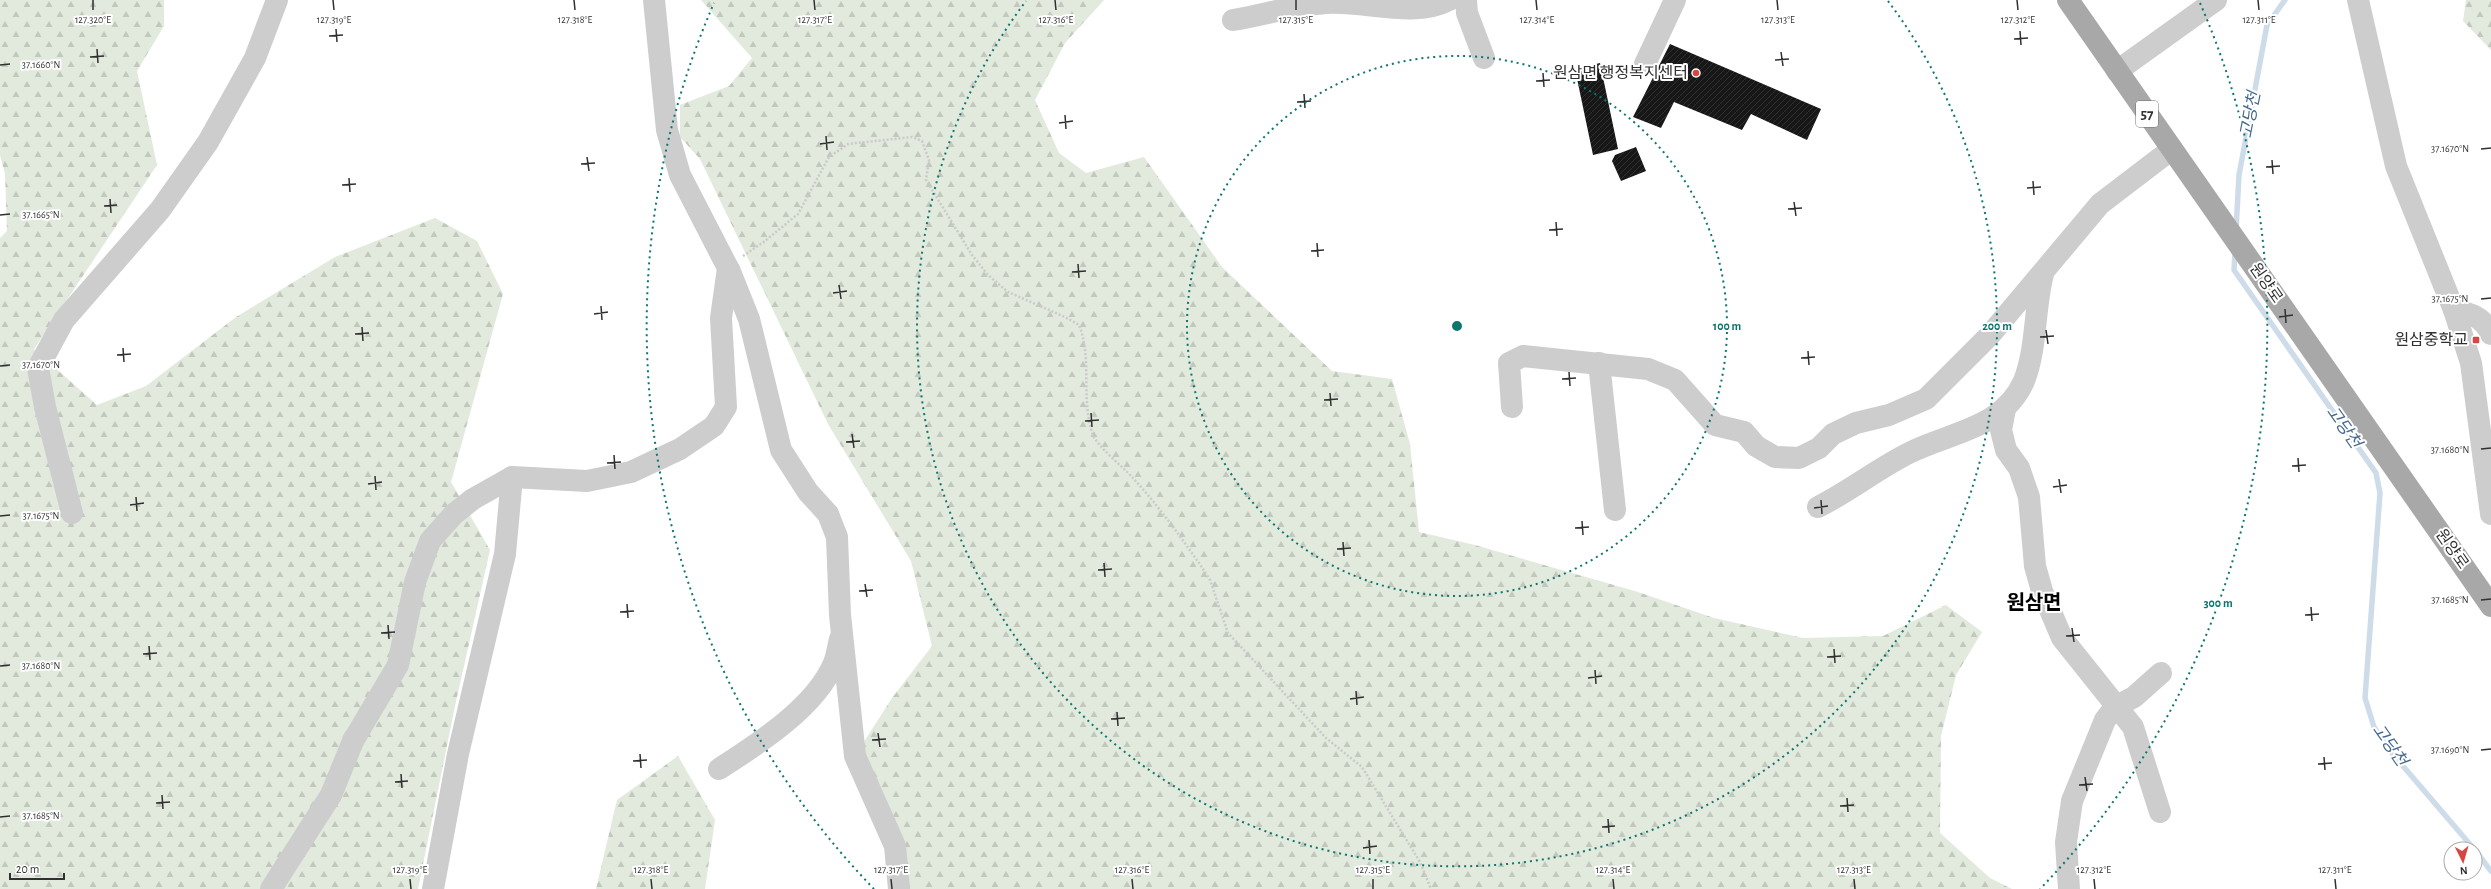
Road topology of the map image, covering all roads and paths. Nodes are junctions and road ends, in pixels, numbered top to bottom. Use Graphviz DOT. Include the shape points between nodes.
graph roads {
  1 [pos="276,0"];
  2 [pos="654,0"];
  3 [pos="1449,0"];
  4 [pos="1466,0"];
  5 [pos="1675,0"];
  6 [pos="2068,0"];
  7 [pos="2216,0"];
  8 [pos="2358,0"];
  9 [pos="1233,20"];
  10 [pos="1484,58"];
  11 [pos="1645,64"];
  12 [pos="2117,71"];
  13 [pos="2172,149"];
  14 [pos="727,265"];
  15 [pos="2044,269"];
  16 [pos="2454,310"];
  17 [pos="2491,334"];
  18 [pos="1599,363"];
  19 [pos="1512,407"];
  20 [pos="2005,409"];
  21 [pos="512,477"];
  22 [pos="1818,507"];
  23 [pos="1615,510"];
  24 [pos="72,513"];
  25 [pos="2491,514"];
  26 [pos="2491,606"];
  27 [pos="842,630"];
  28 [pos="2161,673"];
  29 [pos="2115,707"];
  30 [pos="719,769"];
  31 [pos="2160,812"];
  32 [pos="271,889"];
  33 [pos="433,889"];
  34 [pos="899,889"];
  35 [pos="1431,889"];
  36 [pos="2069,889"];
  1 -- 24 [label="street" via="255,58 208,142 160,210 64,320 38,368 45,407"];
  2 -- 14 [label="street" via="667,130 680,175"];
  3 -- 9 [label="street" via="1440,5 1413,8 1326,3"];
  4 -- 10 [label="street" via="1467,13"];
  5 -- 11 [label="street"];
  6 -- 12 [label="main road, 원양로 / 57"];
  7 -- 12 [label="street"];
  8 -- 16 [label="street" via="2396,166"];
  12 -- 13 [label="main road, 원양로 / 57"];
  13 -- 15 [label="street" via="2100,204"];
  13 -- 26 [label="main road, 원양로 / 57"];
  14 -- 21 [label="street" via="721,318 726,407 714,426 680,449 631,472 587,481"];
  14 -- 27 [label="street" via="749,319 781,450 808,492 828,514 837,537"];
  14 -- 35 [label="path" via="765,241 798,214 829,157 848,144 912,137 922,141 929,160 926,180 972,255 988,275 1008,292 1079,325 1087,350 1085,375 1088,417 1094,437 1133,478 1202,566 1210,580 1228,633 1326,738 1362,767 1420,862"];
  15 -- 18 [label="street" via="1990,335 1926,399 1889,415 1856,423 1833,434 1819,448 1799,458 1775,457 1756,446 1744,432 1715,425 1675,380 1648,369"];
  15 -- 20 [label="street" via="2037,296 2030,361 2023,382"];
  16 -- 17 [label="street" via="2474,314 2487,326"];
  16 -- 25 [label="street" via="2471,363"];
  18 -- 19 [label="street" via="1523,356 1509,363"];
  18 -- 23 [label="street"];
  20 -- 22 [label="street" via="1982,425 1910,453 1845,494"];
  20 -- 29 [label="street" via="2001,430 2006,450 2019,468 2029,498 2036,566 2042,591 2062,638"];
  21 -- 32 [label="street" via="473,499 454,514 430,541 415,582 398,664 354,741 331,795"];
  21 -- 33 [label="street" via="505,554 458,754"];
  27 -- 30 [label="street" via="834,663 812,697 756,746"];
  27 -- 34 [label="street" via="855,756 895,846"];
  28 -- 29 [label="street" via="2134,697"];
  29 -- 31 [label="street" via="2133,727"];
  29 -- 36 [label="street" via="2104,720 2072,801 2066,842"];
}
